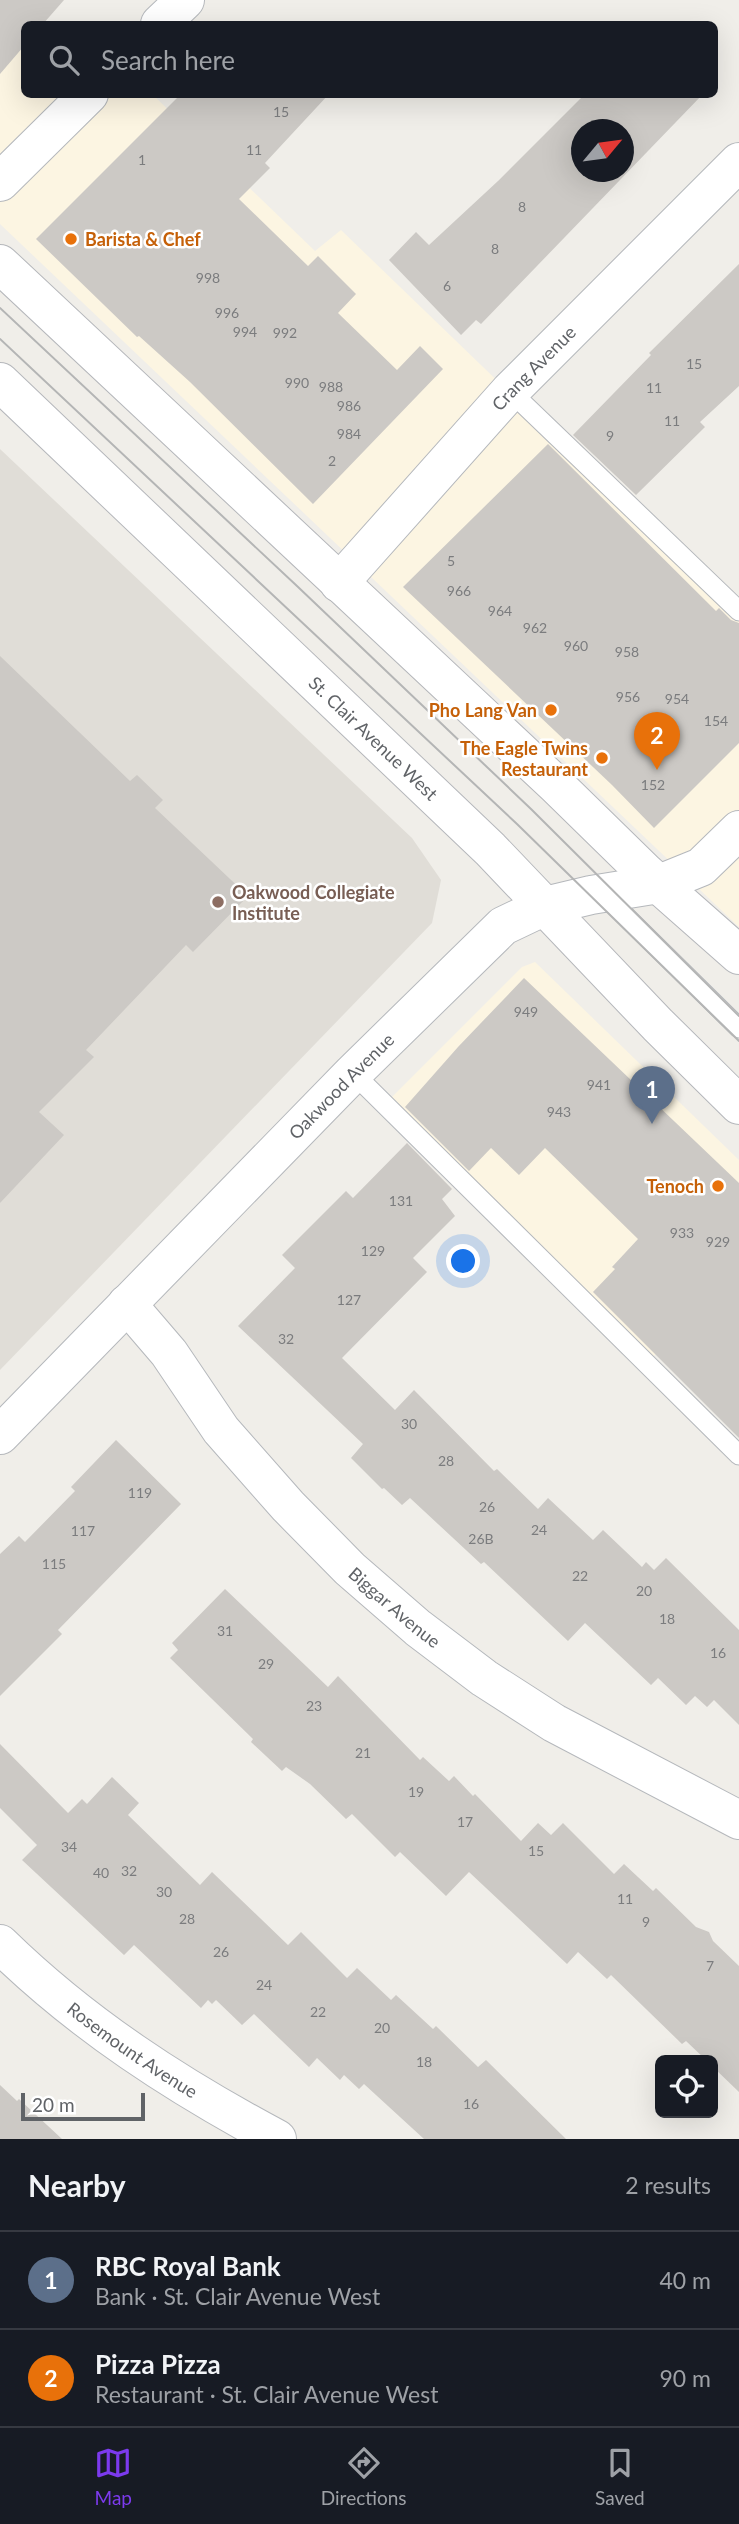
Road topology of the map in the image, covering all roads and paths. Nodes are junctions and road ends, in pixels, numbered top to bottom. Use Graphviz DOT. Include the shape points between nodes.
graph roads {
  1 [pos="185,0"];
  2 [pos="163,21"];
  3 [pos="85,98"];
  4 [pos="739,162"];
  5 [pos="0,182"];
  6 [pos="0,264"];
  7 [pos="0,382"];
  8 [pos="510,391"];
  9 [pos="339,583"];
  10 [pos="739,611"];
  11 [pos="739,830"];
  12 [pos="659,884"];
  13 [pos="602,893"];
  14 [pos="545,906"];
  15 [pos="739,955"];
  16 [pos="739,1028"];
  17 [pos="353,1073"];
  18 [pos="739,1105"];
  19 [pos="127,1304"];
  20 [pos="0,1435"];
  21 [pos="739,1455"];
  22 [pos="739,1820"];
  23 [pos="0,1944"];
  24 [pos="277,2139"];
  1 -- 2 [label="street"];
  3 -- 5 [label="street"];
  4 -- 8 [label="street, Crang Avenue"];
  6 -- 9 [label="street"];
  7 -- 14 [label="street, St. Clair Avenue West"];
  8 -- 9 [label="street, Crang Avenue"];
  8 -- 10 [label="lane"];
  9 -- 12 [label="street"];
  11 -- 12 [label="street, Oakwood Avenue" via="701,867"];
  12 -- 13 [label="street, Oakwood Avenue"];
  12 -- 15 [label="street"];
  13 -- 14 [label="street, Oakwood Avenue"];
  13 -- 16 [label="lane"];
  14 -- 17 [label="street, Oakwood Avenue" via="503,926"];
  14 -- 18 [label="street, St. Clair Avenue West"];
  17 -- 19 [label="street, Oakwood Avenue"];
  17 -- 21 [label="lane"];
  19 -- 20 [label="street, Oakwood Avenue"];
  19 -- 22 [label="street, Biggar Avenue" via="169,1353 221,1430 288,1506 350,1569 418,1628 554,1723"];
  23 -- 24 [label="street, Rosemount Avenue" via="102,2032 214,2106"];
}
